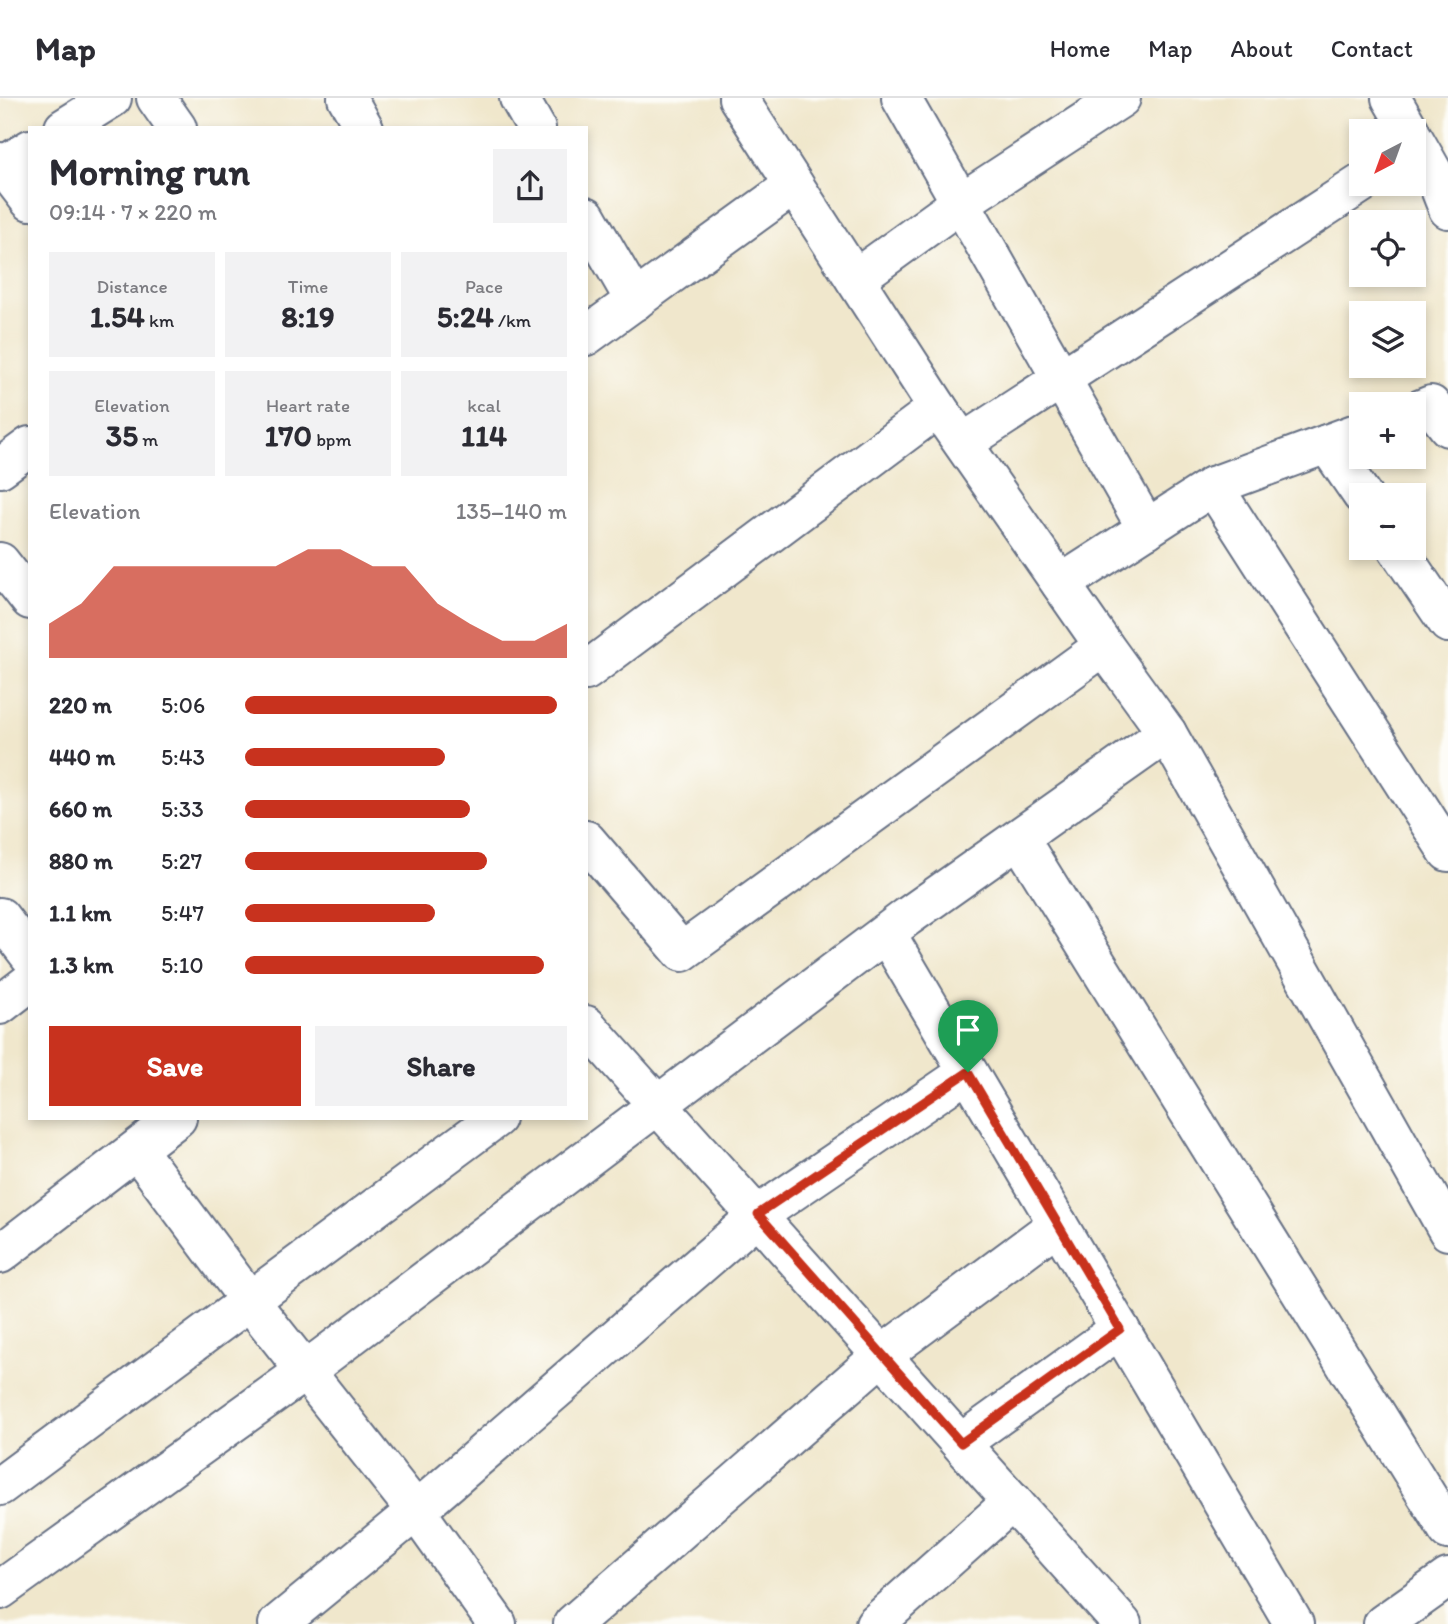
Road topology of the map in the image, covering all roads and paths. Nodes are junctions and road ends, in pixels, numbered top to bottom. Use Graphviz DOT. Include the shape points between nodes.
graph roads {
  1 [pos="112,98"];
  2 [pos="156,98"];
  3 [pos="347,98"];
  4 [pos="519,98"];
  5 [pos="738,98"];
  6 [pos="901,98"];
  7 [pos="1121,98"];
  8 [pos="1391,98"];
  9 [pos="67,126"];
  10 [pos="176,126"];
  11 [pos="363,126"];
  12 [pos="535,126"];
  13 [pos="11,159"];
  14 [pos="1427,160"];
  15 [pos="794,185"];
  16 [pos="1349,191"];
  17 [pos="28,197"];
  18 [pos="960,203"];
  19 [pos="588,219"];
  20 [pos="855,279"];
  21 [pos="635,301"];
  22 [pos="588,335"];
  23 [pos="1060,379"];
  24 [pos="938,408"];
  25 [pos="1344,438"];
  26 [pos="963,443"];
  27 [pos="28,447"];
  28 [pos="0,468"];
  29 [pos="1358,483"];
  30 [pos="1213,486"];
  31 [pos="1147,529"];
  32 [pos="1405,560"];
  33 [pos="0,562"];
  34 [pos="1061,584"];
  35 [pos="28,597"];
  36 [pos="1448,623"];
  37 [pos="1104,646"];
  38 [pos="588,670"];
  39 [pos="1167,733"];
  40 [pos="1444,835"];
  41 [pos="1019,838"];
  42 [pos="591,856"];
  43 [pos="0,918"];
  44 [pos="886,933"];
  45 [pos="28,953"];
  46 [pos="28,984"];
  47 [pos="0,1005"];
  48 [pos="590,1035"];
  49 [pos="968,1072"];
  50 [pos="659,1105"];
  51 [pos="174,1120"];
  52 [pos="493,1120"];
  53 [pos="137,1150"];
  54 [pos="758,1214"];
  55 [pos="1058,1224"];
  56 [pos="1448,1231"];
  57 [pos="0,1254"];
  58 [pos="249,1300"];
  59 [pos="1120,1329"];
  60 [pos="882,1355"];
  61 [pos="305,1371"];
  62 [pos="961,1443"];
  63 [pos="0,1486"];
  64 [pos="1013,1502"];
  65 [pos="416,1511"];
  66 [pos="1448,1530"];
  67 [pos="1448,1578"];
  68 [pos="0,1590"];
  69 [pos="278,1624"];
  70 [pos="497,1624"];
  71 [pos="573,1624"];
  72 [pos="875,1624"];
  73 [pos="1122,1624"];
  74 [pos="1294,1624"];
  75 [pos="1382,1624"];
  1 -- 9 [label="street"];
  2 -- 10 [label="street"];
  3 -- 11 [label="street"];
  4 -- 12 [label="street"];
  5 -- 15 [label="street"];
  6 -- 18 [label="street"];
  7 -- 18 [label="street"];
  8 -- 14 [label="street"];
  13 -- 17 [label="street"];
  15 -- 20 [label="street"];
  15 -- 21 [label="street"];
  16 -- 23 [label="street"];
  18 -- 20 [label="street"];
  18 -- 23 [label="street"];
  19 -- 21 [label="street"];
  20 -- 24 [label="street"];
  21 -- 22 [label="street"];
  23 -- 26 [label="street"];
  23 -- 31 [label="street"];
  24 -- 26 [label="street"];
  24 -- 38 [label="street"];
  25 -- 29 [label="street"];
  25 -- 30 [label="street"];
  26 -- 34 [label="street"];
  27 -- 28 [label="street"];
  30 -- 31 [label="street"];
  30 -- 40 [label="street"];
  31 -- 34 [label="street"];
  32 -- 36 [label="street"];
  33 -- 35 [label="street"];
  34 -- 37 [label="street"];
  37 -- 39 [label="street"];
  37 -- 42 [label="street" via="681,952"];
  39 -- 41 [label="street"];
  39 -- 56 [label="street"];
  41 -- 44 [label="street"];
  41 -- 66 [label="street"];
  43 -- 45 [label="street"];
  44 -- 49 [label="street"];
  44 -- 50 [label="street"];
  46 -- 47 [label="street"];
  48 -- 50 [label="street"];
  49 -- 54 [label="street"];
  49 -- 55 [label="street"];
  50 -- 54 [label="street"];
  50 -- 61 [label="street"];
  51 -- 53 [label="street"];
  52 -- 58 [label="street"];
  53 -- 57 [label="street"];
  53 -- 58 [label="street"];
  54 -- 60 [label="street"];
  54 -- 65 [label="street"];
  55 -- 59 [label="street"];
  55 -- 60 [label="street"];
  58 -- 61 [label="street"];
  58 -- 63 [label="street"];
  59 -- 62 [label="street"];
  59 -- 74 [label="street"];
  60 -- 62 [label="street"];
  60 -- 71 [label="street"];
  61 -- 65 [label="street"];
  61 -- 68 [label="street"];
  62 -- 64 [label="street"];
  64 -- 72 [label="street"];
  64 -- 73 [label="street"];
  65 -- 69 [label="street"];
  65 -- 70 [label="street"];
  67 -- 75 [label="street"];
}
